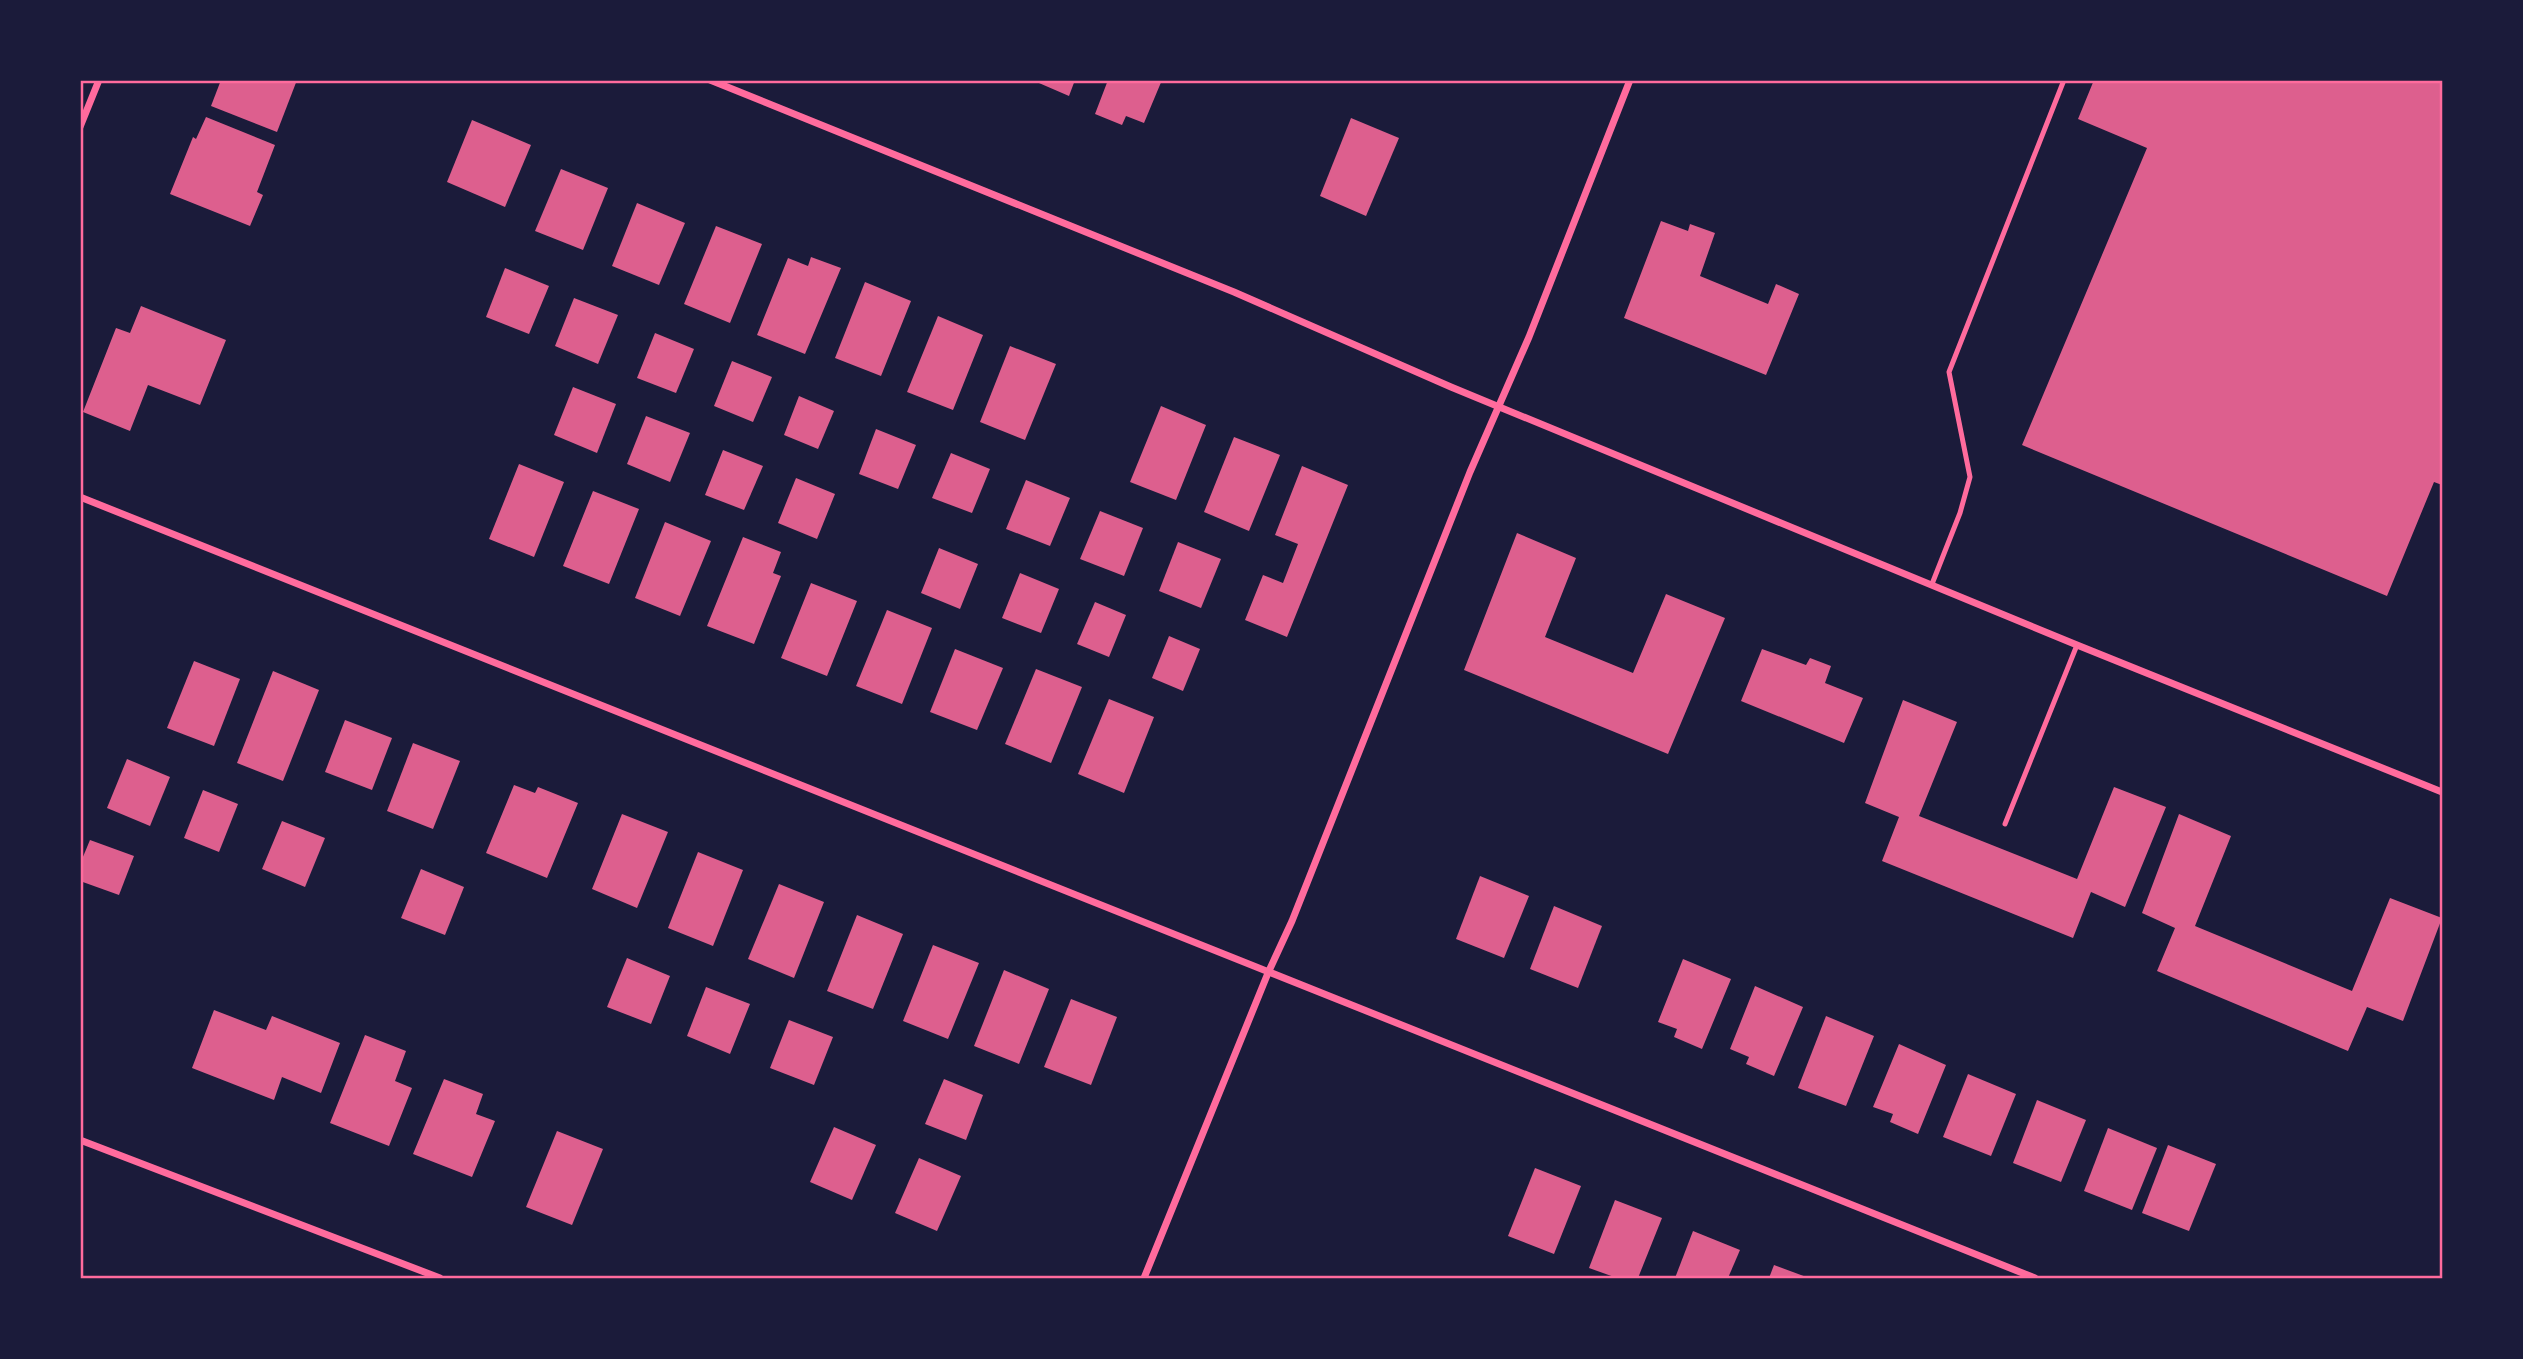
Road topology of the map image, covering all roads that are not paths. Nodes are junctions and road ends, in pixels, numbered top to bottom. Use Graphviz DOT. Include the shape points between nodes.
graph roads {
  1 [pos="99,80"];
  2 [pos="710,80"];
  3 [pos="1630,80"];
  4 [pos="2064,80"];
  5 [pos="80,127"];
  6 [pos="1497,406"];
  7 [pos="80,497"];
  8 [pos="1931,584"];
  9 [pos="2077,645"];
  10 [pos="2442,792"];
  11 [pos="2005,824"];
  12 [pos="1268,973"];
  13 [pos="80,1140"];
  14 [pos="440,1279"];
  15 [pos="1144,1279"];
  16 [pos="2035,1279"];
  1 -- 5 [label="street"];
  2 -- 6 [label="street" via="1234,292"];
  3 -- 6 [label="street" via="1529,337"];
  4 -- 8 [label="lane" via="1949,372 1970,477"];
  6 -- 8 [label="street"];
  6 -- 12 [label="street"];
  7 -- 12 [label="street"];
  8 -- 9 [label="street"];
  9 -- 10 [label="street"];
  9 -- 11 [label="lane"];
  12 -- 15 [label="street"];
  12 -- 16 [label="street"];
  13 -- 14 [label="street"];
}
